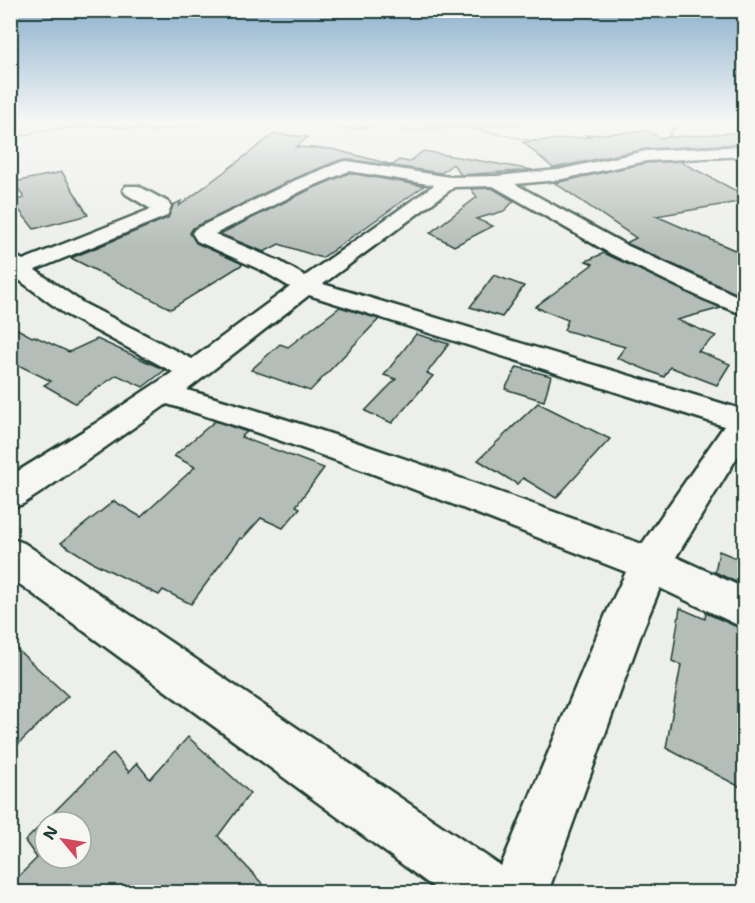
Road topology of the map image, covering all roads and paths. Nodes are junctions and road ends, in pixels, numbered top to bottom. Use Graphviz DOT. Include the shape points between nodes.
graph roads {
  1 [pos="610,164"];
  2 [pos="450,182"];
  3 [pos="497,182"];
  4 [pos="132,190"];
  5 [pos="15,264"];
  6 [pos="307,286"];
  7 [pos="744,308"];
  8 [pos="194,371"];
  9 [pos="163,393"];
  10 [pos="744,421"];
  11 [pos="10,494"];
  12 [pos="10,555"];
  13 [pos="650,564"];
  14 [pos="744,608"];
  15 [pos="488,892"];
  16 [pos="519,892"];
  1 -- 3 [label="street"];
  2 -- 3 [label="street"];
  2 -- 6 [label="street" via="365,240"];
  2 -- 6 [label="street" via="347,166 202,233"];
  3 -- 7 [label="street" via="632,256"];
  4 -- 5 [label="street" via="161,206 160,212"];
  5 -- 8 [label="street" via="36,284 88,317"];
  6 -- 8 [label="street"];
  6 -- 10 [label="street"];
  8 -- 9 [label="street"];
  9 -- 11 [label="street"];
  9 -- 13 [label="street" via="379,462"];
  10 -- 13 [label="street"];
  12 -- 15 [label="street"];
  13 -- 14 [label="street"];
  13 -- 16 [label="street" via="621,628"];
}
